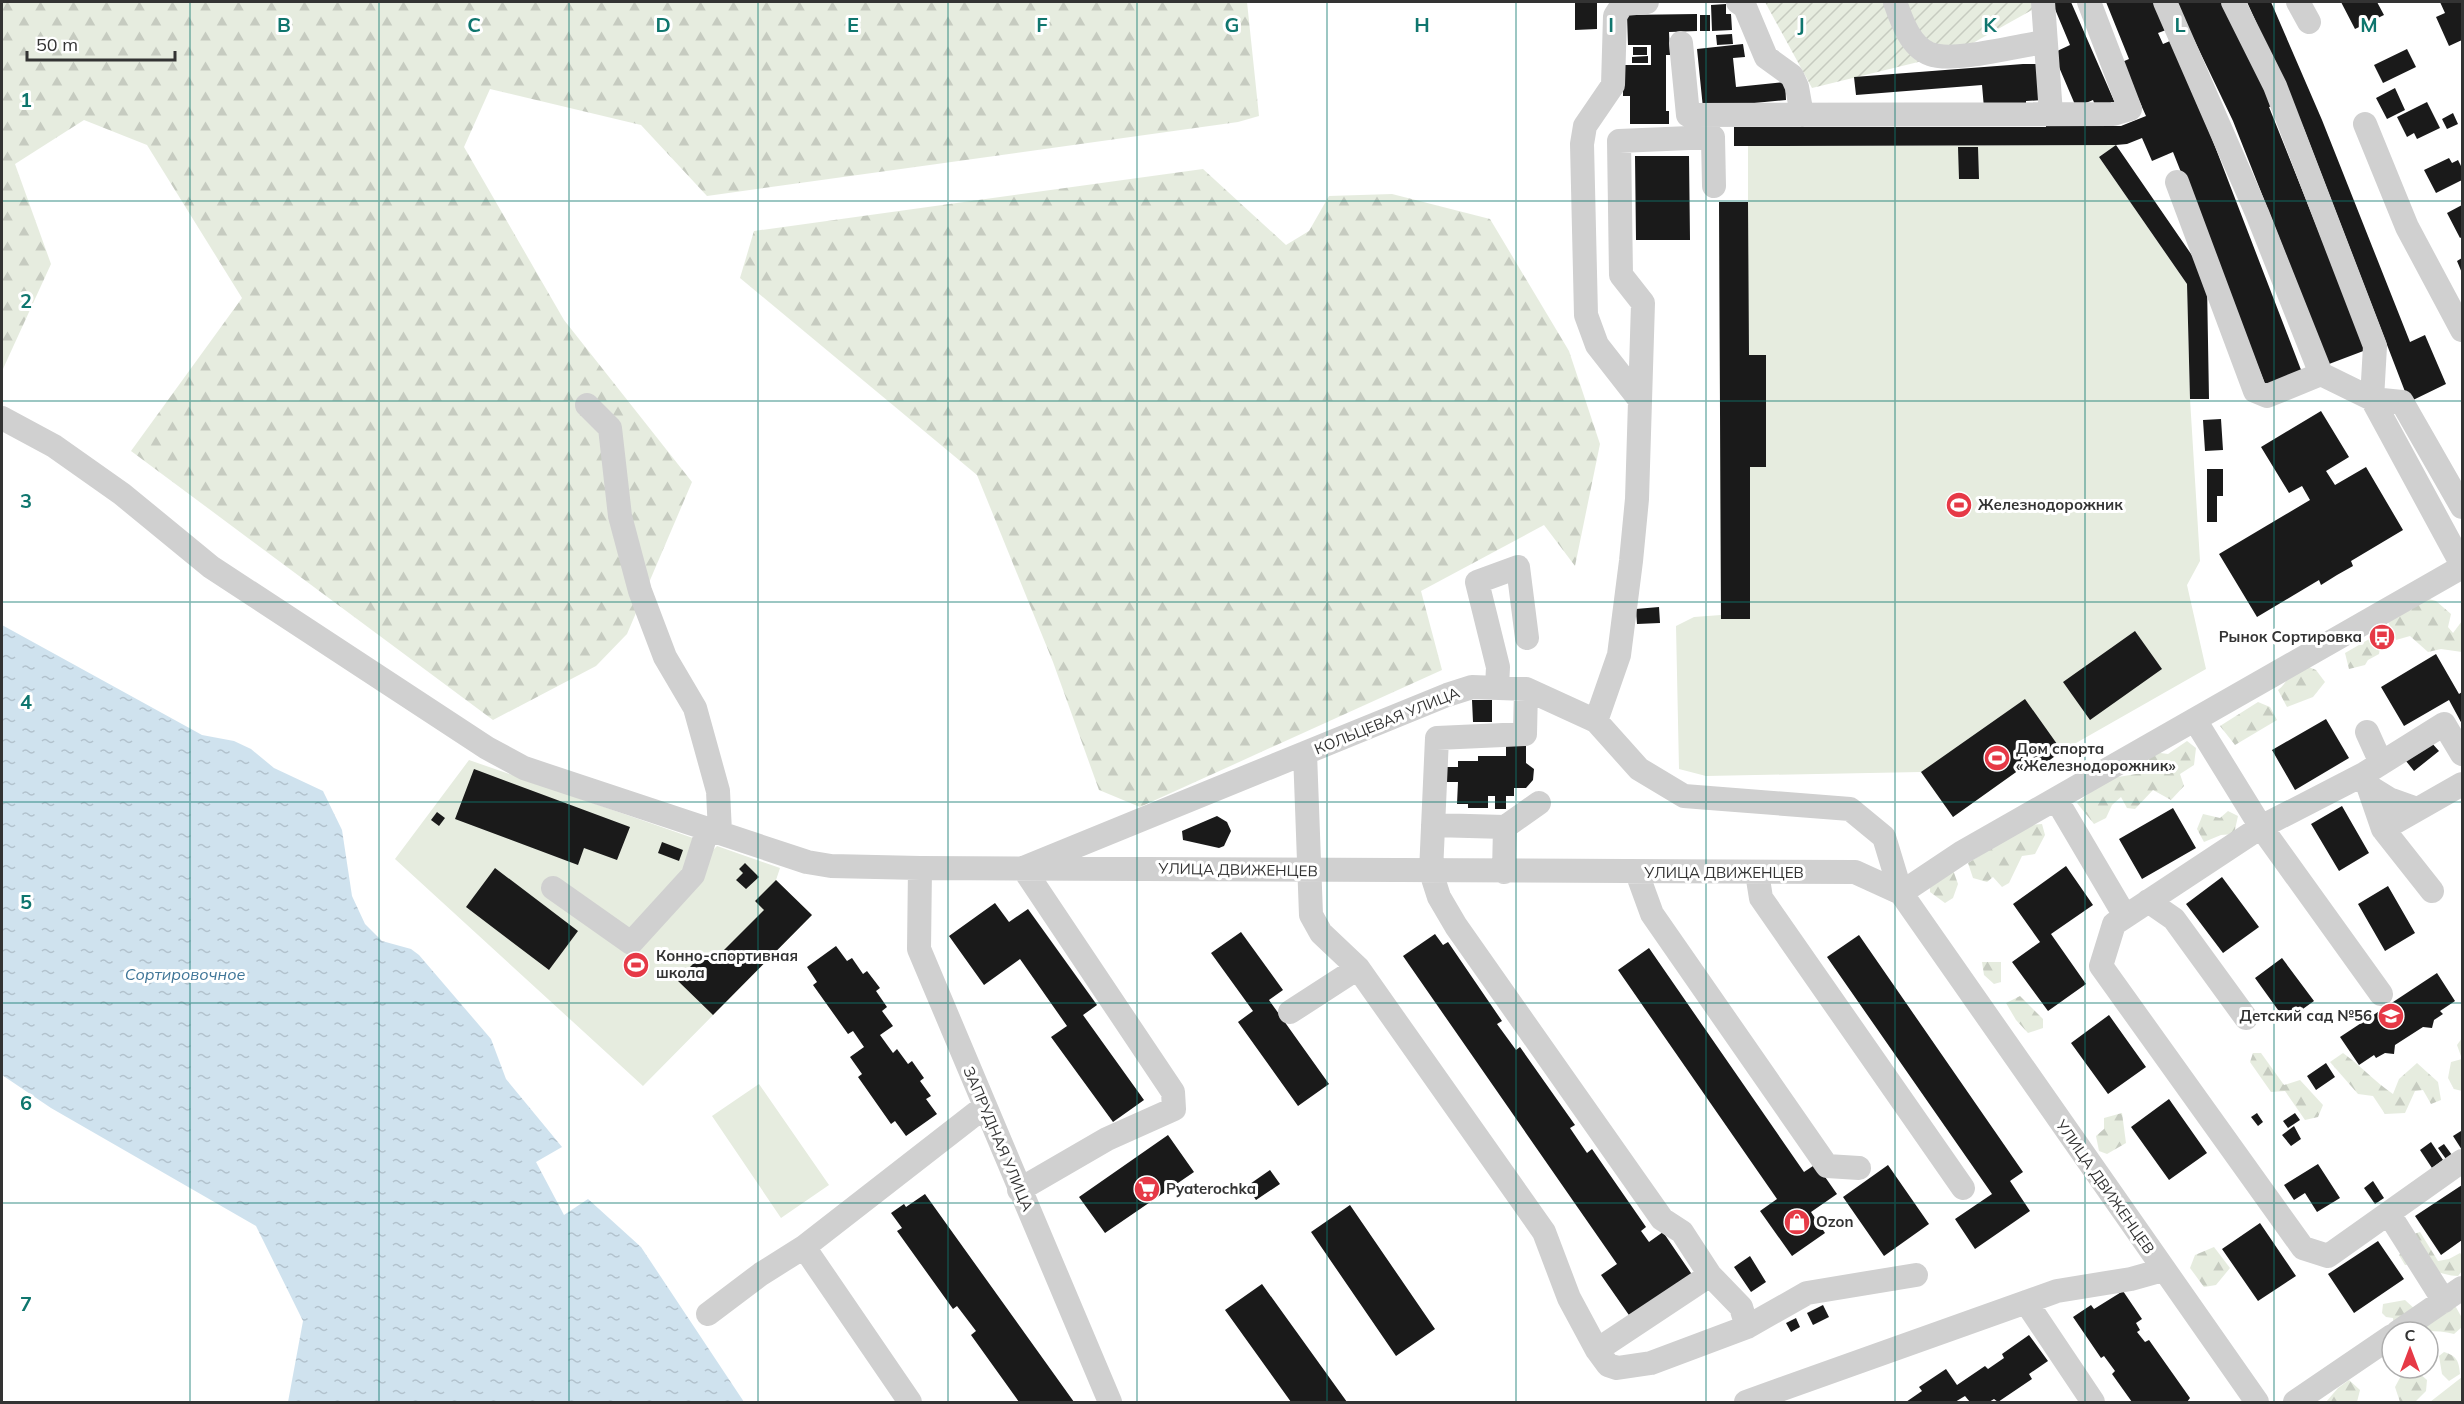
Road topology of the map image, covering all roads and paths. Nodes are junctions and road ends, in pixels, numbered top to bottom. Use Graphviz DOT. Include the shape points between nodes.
graph roads {
  1 [pos="1632,2"];
  2 [pos="1738,2"];
  3 [pos="1895,2"];
  4 [pos="2043,2"];
  5 [pos="2090,2"];
  6 [pos="2165,2"];
  7 [pos="2233,2"];
  8 [pos="2044,42"];
  9 [pos="1681,43"];
  10 [pos="2052,114"];
  11 [pos="1802,115"];
  12 [pos="2365,124"];
  13 [pos="2177,182"];
  14 [pos="1714,186"];
  15 [pos="2463,330"];
  16 [pos="2321,374"];
  17 [pos="2372,399"];
  18 [pos="1640,400"];
  19 [pos="587,405"];
  20 [pos="2,418"];
  21 [pos="2463,507"];
  22 [pos="2463,515"];
  23 [pos="2443,530"];
  24 [pos="2463,566"];
  25 [pos="1527,638"];
  26 [pos="1497,687"];
  27 [pos="1526,689"];
  28 [pos="2195,720"];
  29 [pos="1596,721"];
  30 [pos="2367,732"];
  31 [pos="1305,753"];
  32 [pos="2463,754"];
  33 [pos="2371,775"];
  34 [pos="2463,784"];
  35 [pos="2055,799"];
  36 [pos="1539,803"];
  37 [pos="2417,809"];
  38 [pos="1433,825"];
  39 [pos="1505,827"];
  40 [pos="2262,828"];
  41 [pos="714,830"];
  42 [pos="2383,830"];
  43 [pos="920,868"];
  44 [pos="1023,868"];
  45 [pos="1310,871"];
  46 [pos="1431,872"];
  47 [pos="1504,872"];
  48 [pos="1637,873"];
  49 [pos="1757,873"];
  50 [pos="553,888"];
  51 [pos="2432,891"];
  52 [pos="1901,893"];
  53 [pos="2148,901"];
  54 [pos="2125,916"];
  55 [pos="1358,968"];
  56 [pos="2381,994"];
  57 [pos="1290,1012"];
  58 [pos="2246,1018"];
  59 [pos="984,1107"];
  60 [pos="2463,1161"];
  61 [pos="1859,1168"];
  62 [pos="1963,1188"];
  63 [pos="1019,1190"];
  64 [pos="2389,1214"];
  65 [pos="804,1247"];
  66 [pos="2163,1270"];
  67 [pos="1710,1275"];
  68 [pos="1916,1275"];
  69 [pos="2453,1294"];
  70 [pos="2026,1302"];
  71 [pos="708,1314"];
  72 [pos="2415,1320"];
  73 [pos="1747,1327"];
  74 [pos="2380,1344"];
  75 [pos="1597,1350"];
  76 [pos="910,1402"];
  77 [pos="1110,1402"];
  78 [pos="1746,1402"];
  79 [pos="2093,1402"];
  80 [pos="2257,1402"];
  81 [pos="2295,1402"];
  1 -- 18 [label="street" via="1615,16 1613,85 1585,126 1582,144 1586,315 1597,345"];
  2 -- 11 [label="street" via="1745,7 1766,57 1792,76"];
  3 -- 8 [label="street" via="1910,36 1928,54 1949,57"];
  4 -- 8 [label="street"];
  5 -- 10 [label="street" via="2130,109 2113,114"];
  6 -- 16 [label="street" via="2257,213"];
  7 -- 17 [label="street" via="2275,86 2375,346"];
  8 -- 10 [label="street"];
  9 -- 11 [label="street" via="1688,115"];
  10 -- 11 [label="street"];
  12 -- 15 [label="street" via="2407,227"];
  13 -- 16 [label="street" via="2255,391 2267,396"];
  14 -- 18 [label="street" via="1713,137 1618,141 1621,275 1643,303"];
  16 -- 17 [label="street"];
  17 -- 21 [label="street" via="2402,402"];
  17 -- 23 [label="street"];
  18 -- 29 [label="street" via="1637,499 1619,655"];
  19 -- 41 [label="street" via="610,428 620,516 640,591 665,657 695,708 718,791"];
  20 -- 41 [label="street, УЛИЦА ДВИЖЕНЦЕВ" via="54,446 122,494 211,567 487,748 524,768"];
  22 -- 23 [label="street"];
  23 -- 24 [label="street"];
  24 -- 28 [label="street"];
  25 -- 26 [label="street" via="1518,567 1477,582 1498,667"];
  26 -- 27 [label="street, КОЛЬЦЕВАЯ УЛИЦА"];
  26 -- 31 [label="street, КОЛЬЦЕВАЯ УЛИЦА" via="1472,687 1447,695"];
  27 -- 29 [label="street, КОЛЬЦЕВАЯ УЛИЦА"];
  27 -- 38 [label="street" via="1524,734 1437,738"];
  28 -- 35 [label="street"];
  28 -- 40 [label="street"];
  29 -- 52 [label="street, КОЛЬЦЕВАЯ УЛИЦА" via="1639,768 1684,796 1851,809 1884,837"];
  30 -- 33 [label="street"];
  31 -- 44 [label="street, КОЛЬЦЕВАЯ УЛИЦА"];
  31 -- 45 [label="street"];
  32 -- 33 [label="street" via="2444,724"];
  33 -- 37 [label="street" via="2389,799"];
  33 -- 40 [label="street"];
  33 -- 42 [label="street"];
  34 -- 37 [label="street"];
  35 -- 52 [label="street"];
  35 -- 54 [label="street"];
  36 -- 39 [label="street"];
  37 -- 42 [label="street"];
  38 -- 39 [label="street"];
  38 -- 46 [label="street"];
  39 -- 47 [label="street"];
  40 -- 53 [label="street"];
  40 -- 56 [label="street"];
  41 -- 43 [label="street, УЛИЦА ДВИЖЕНЦЕВ" via="807,862"];
  41 -- 50 [label="street" via="693,875 631,944"];
  42 -- 51 [label="street"];
  43 -- 44 [label="street, УЛИЦА ДВИЖЕНЦЕВ"];
  43 -- 59 [label="street, ЗАПРУДНАЯ УЛИЦА" via="919,949"];
  44 -- 45 [label="street, УЛИЦА ДВИЖЕНЦЕВ"];
  44 -- 63 [label="street" via="1173,1092 1174,1109 1107,1139"];
  45 -- 46 [label="street, УЛИЦА ДВИЖЕНЦЕВ"];
  45 -- 55 [label="street" via="1311,915 1321,933"];
  46 -- 47 [label="street, УЛИЦА ДВИЖЕНЦЕВ"];
  46 -- 67 [label="street" via="1439,897 1456,926 1662,1219 1682,1232"];
  47 -- 48 [label="street, УЛИЦА ДВИЖЕНЦЕВ"];
  48 -- 49 [label="street, УЛИЦА ДВИЖЕНЦЕВ"];
  48 -- 61 [label="street" via="1652,914 1827,1166"];
  49 -- 52 [label="street, УЛИЦА ДВИЖЕНЦЕВ" via="1855,872"];
  49 -- 62 [label="street" via="1761,898"];
  52 -- 66 [label="street, УЛИЦА ДВИЖЕНЦЕВ"];
  53 -- 54 [label="street"];
  53 -- 58 [label="street" via="2174,919"];
  54 -- 64 [label="street" via="2114,924 2101,966 2303,1248 2328,1257"];
  55 -- 57 [label="street"];
  55 -- 75 [label="street" via="1545,1232 1569,1298"];
  59 -- 63 [label="street, ЗАПРУДНАЯ УЛИЦА"];
  59 -- 65 [label="street"];
  60 -- 64 [label="street"];
  63 -- 77 [label="street, ЗАПРУДНАЯ УЛИЦА"];
  64 -- 69 [label="street"];
  65 -- 71 [label="street"];
  65 -- 76 [label="street"];
  66 -- 70 [label="street" via="2057,1291"];
  66 -- 80 [label="street, УЛИЦА ДВИЖЕНЦЕВ"];
  67 -- 73 [label="street" via="1741,1307"];
  67 -- 75 [label="street"];
  68 -- 73 [label="street" via="1807,1293"];
  69 -- 72 [label="street"];
  70 -- 78 [label="street"];
  70 -- 79 [label="street"];
  73 -- 75 [label="street" via="1651,1363 1617,1368 1608,1365"];
  74 -- 81 [label="street"];
}
